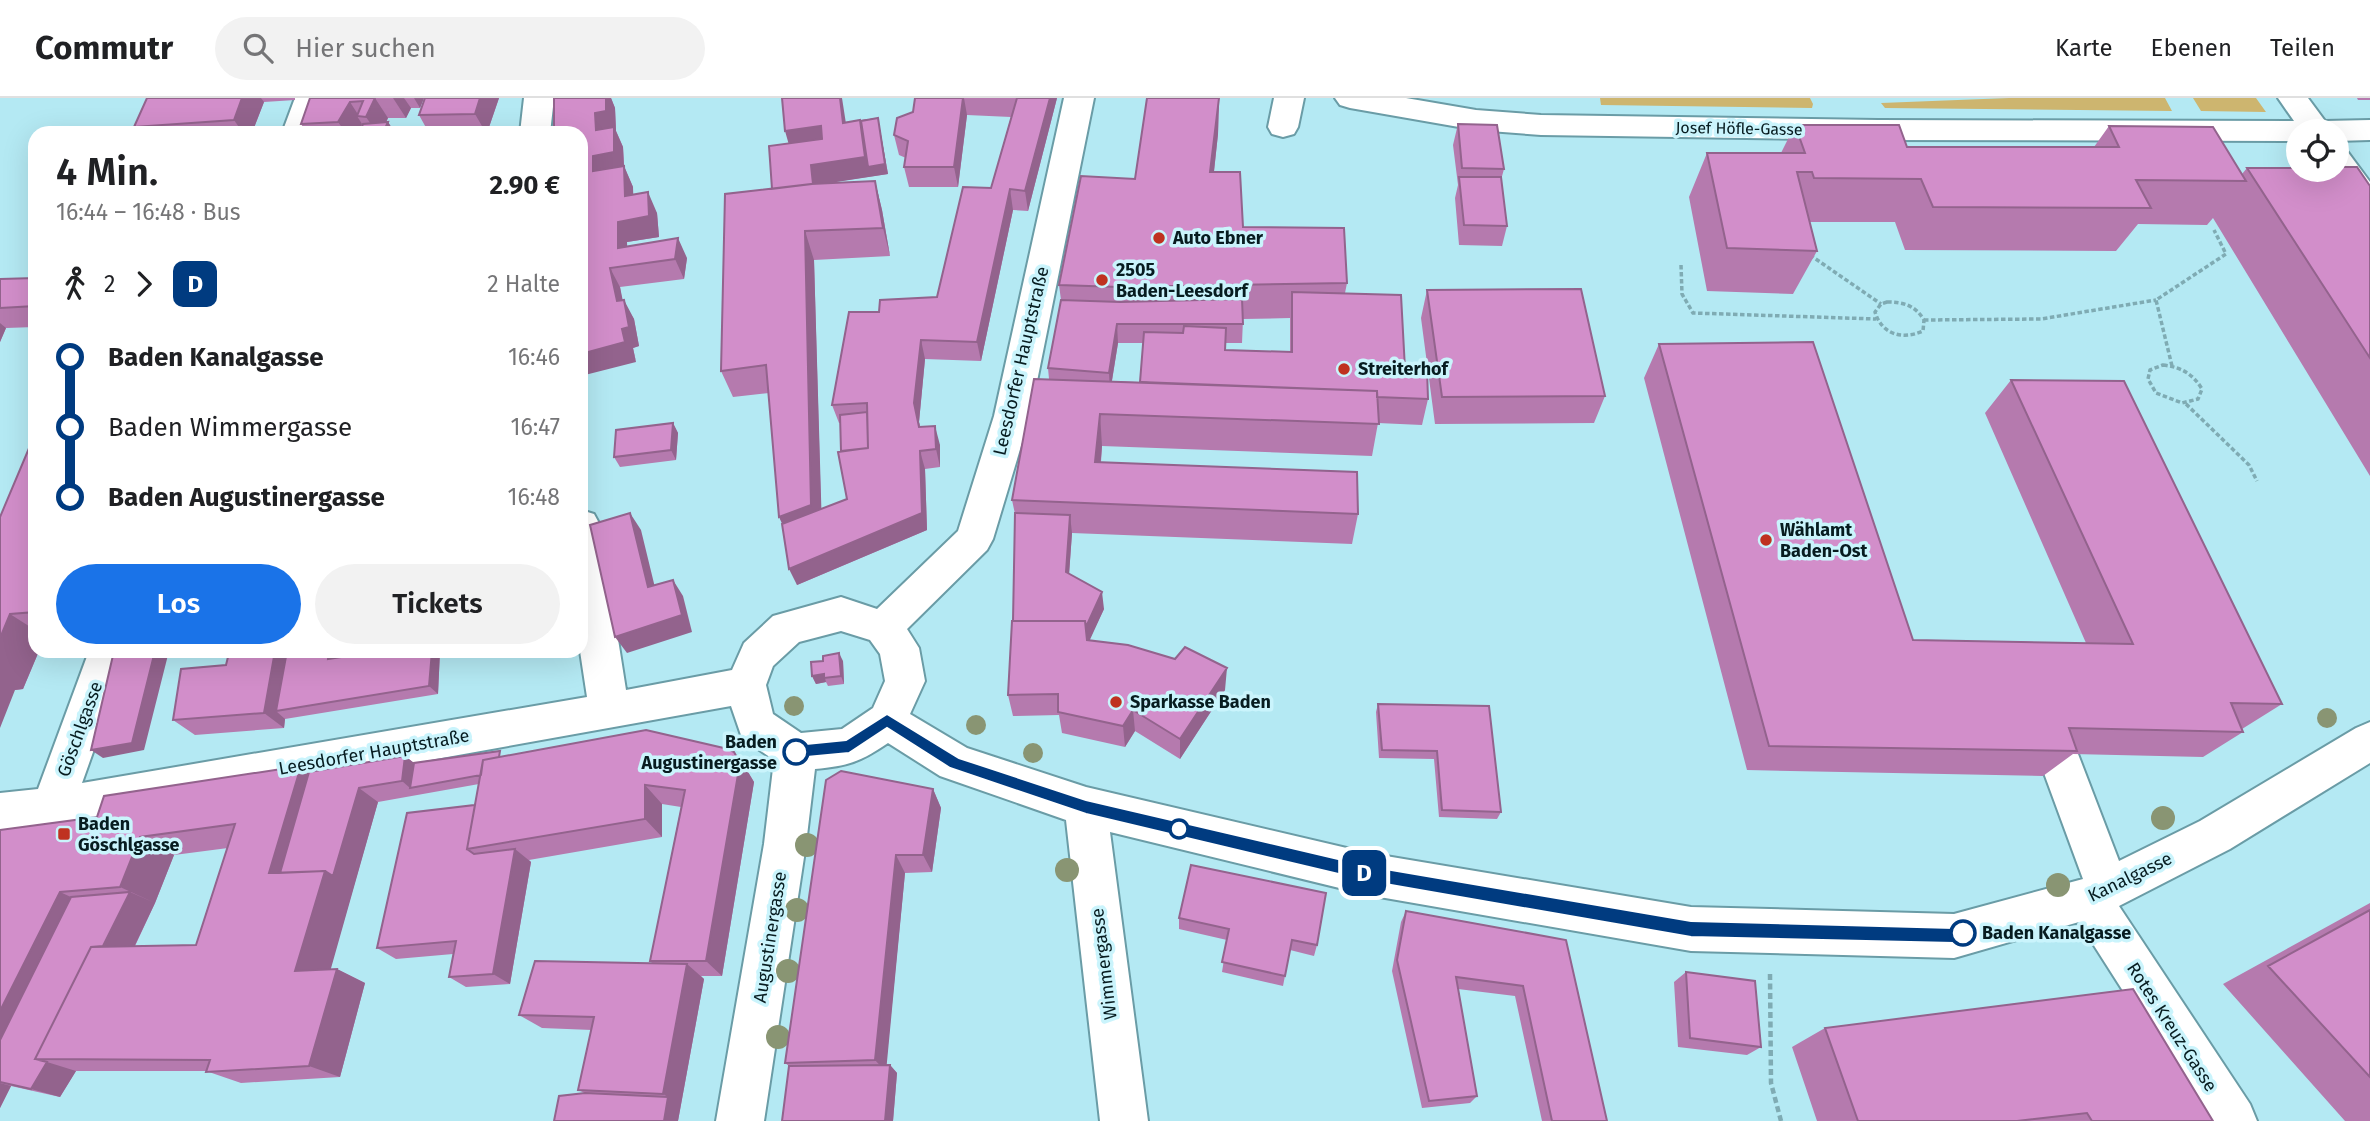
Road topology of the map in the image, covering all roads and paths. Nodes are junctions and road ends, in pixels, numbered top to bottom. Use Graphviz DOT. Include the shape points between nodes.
graph roads {
  1 [pos="310,98"];
  2 [pos="539,98"];
  3 [pos="1079,98"];
  4 [pos="1289,98"];
  5 [pos="1350,98"];
  6 [pos="2293,98"];
  7 [pos="2308,119"];
  8 [pos="300,126"];
  9 [pos="537,126"];
  10 [pos="1283,127"];
  11 [pos="2349,130"];
  12 [pos="2370,130"];
  13 [pos="2286,131"];
  14 [pos="2349,176"];
  15 [pos="2370,204"];
  16 [pos="2214,230"];
  17 [pos="1803,247"];
  18 [pos="1681,265"];
  19 [pos="2156,300"];
  20 [pos="1881,304"];
  21 [pos="1876,319"];
  22 [pos="1924,320"];
  23 [pos="2172,366"];
  24 [pos="2186,404"];
  25 [pos="2257,481"];
  26 [pos="588,572"];
  27 [pos="883,628"];
  28 [pos="106,658"];
  29 [pos="746,684"];
  30 [pos="609,711"];
  31 [pos="887,720"];
  32 [pos="2370,741"];
  33 [pos="796,752"];
  34 [pos="2058,754"];
  35 [pos="52,807"];
  36 [pos="1086,807"];
  37 [pos="0,813"];
  38 [pos="2099,894"];
  39 [pos="1770,931"];
  40 [pos="740,1121"];
  41 [pos="1124,1121"];
  42 [pos="1781,1121"];
  43 [pos="2233,1121"];
  1 -- 8 [label="street"];
  2 -- 9 [label="street"];
  3 -- 27 [label="street, Leesdorfer Hauptstraße" via="1012,416 974,539"];
  4 -- 10 [label="street"];
  5 -- 13 [label="street, Josef Höfle-Gasse" via="1476,120 1541,125"];
  6 -- 7 [label="street"];
  11 -- 12 [label="street, Josef Höfle-Gasse"];
  14 -- 15 [label="street"];
  16 -- 19 [label="path" via="2227,254"];
  17 -- 20 [label="path"];
  18 -- 21 [label="path" via="1682,294 1693,313"];
  19 -- 22 [label="path" via="2041,319"];
  19 -- 23 [label="path"];
  20 -- 21 [label="path"];
  20 -- 22 [label="path" via="1910,305"];
  21 -- 22 [label="path" via="1885,330 1910,337 1923,331"];
  23 -- 24 [label="path" via="2194,377 2202,389 2198,399"];
  23 -- 24 [label="path" via="2150,370 2148,382 2167,400"];
  24 -- 25 [label="path" via="2249,465"];
  26 -- 30 [label="street"];
  27 -- 29 [label="street" via="841,614 787,628 758,655"];
  27 -- 31 [label="street" via="900,648 905,681"];
  28 -- 35 [label="street, Göschlgasse"];
  29 -- 30 [label="street, Leesdorfer Hauptstraße"];
  29 -- 33 [label="street" via="756,725"];
  30 -- 35 [label="street, Leesdorfer Hauptstraße"];
  31 -- 33 [label="street" via="849,747"];
  31 -- 36 [label="street, Kanalgasse" via="955,763"];
  32 -- 38 [label="street, Kanalgasse" via="2215,835"];
  33 -- 40 [label="street, Augustinergasse"];
  34 -- 38 [label="street, Rotes Kreuz-Gasse"];
  35 -- 37 [label="street, Leesdorfer Hauptstraße"];
  36 -- 39 [label="street, Kanalgasse" via="1368,874 1691,929"];
  36 -- 41 [label="street, Wimmergasse"];
  38 -- 39 [label="street, Kanalgasse" via="1954,936"];
  38 -- 43 [label="street, Rotes Kreuz-Gasse"];
  39 -- 42 [label="path" via="1771,1083"];
}
